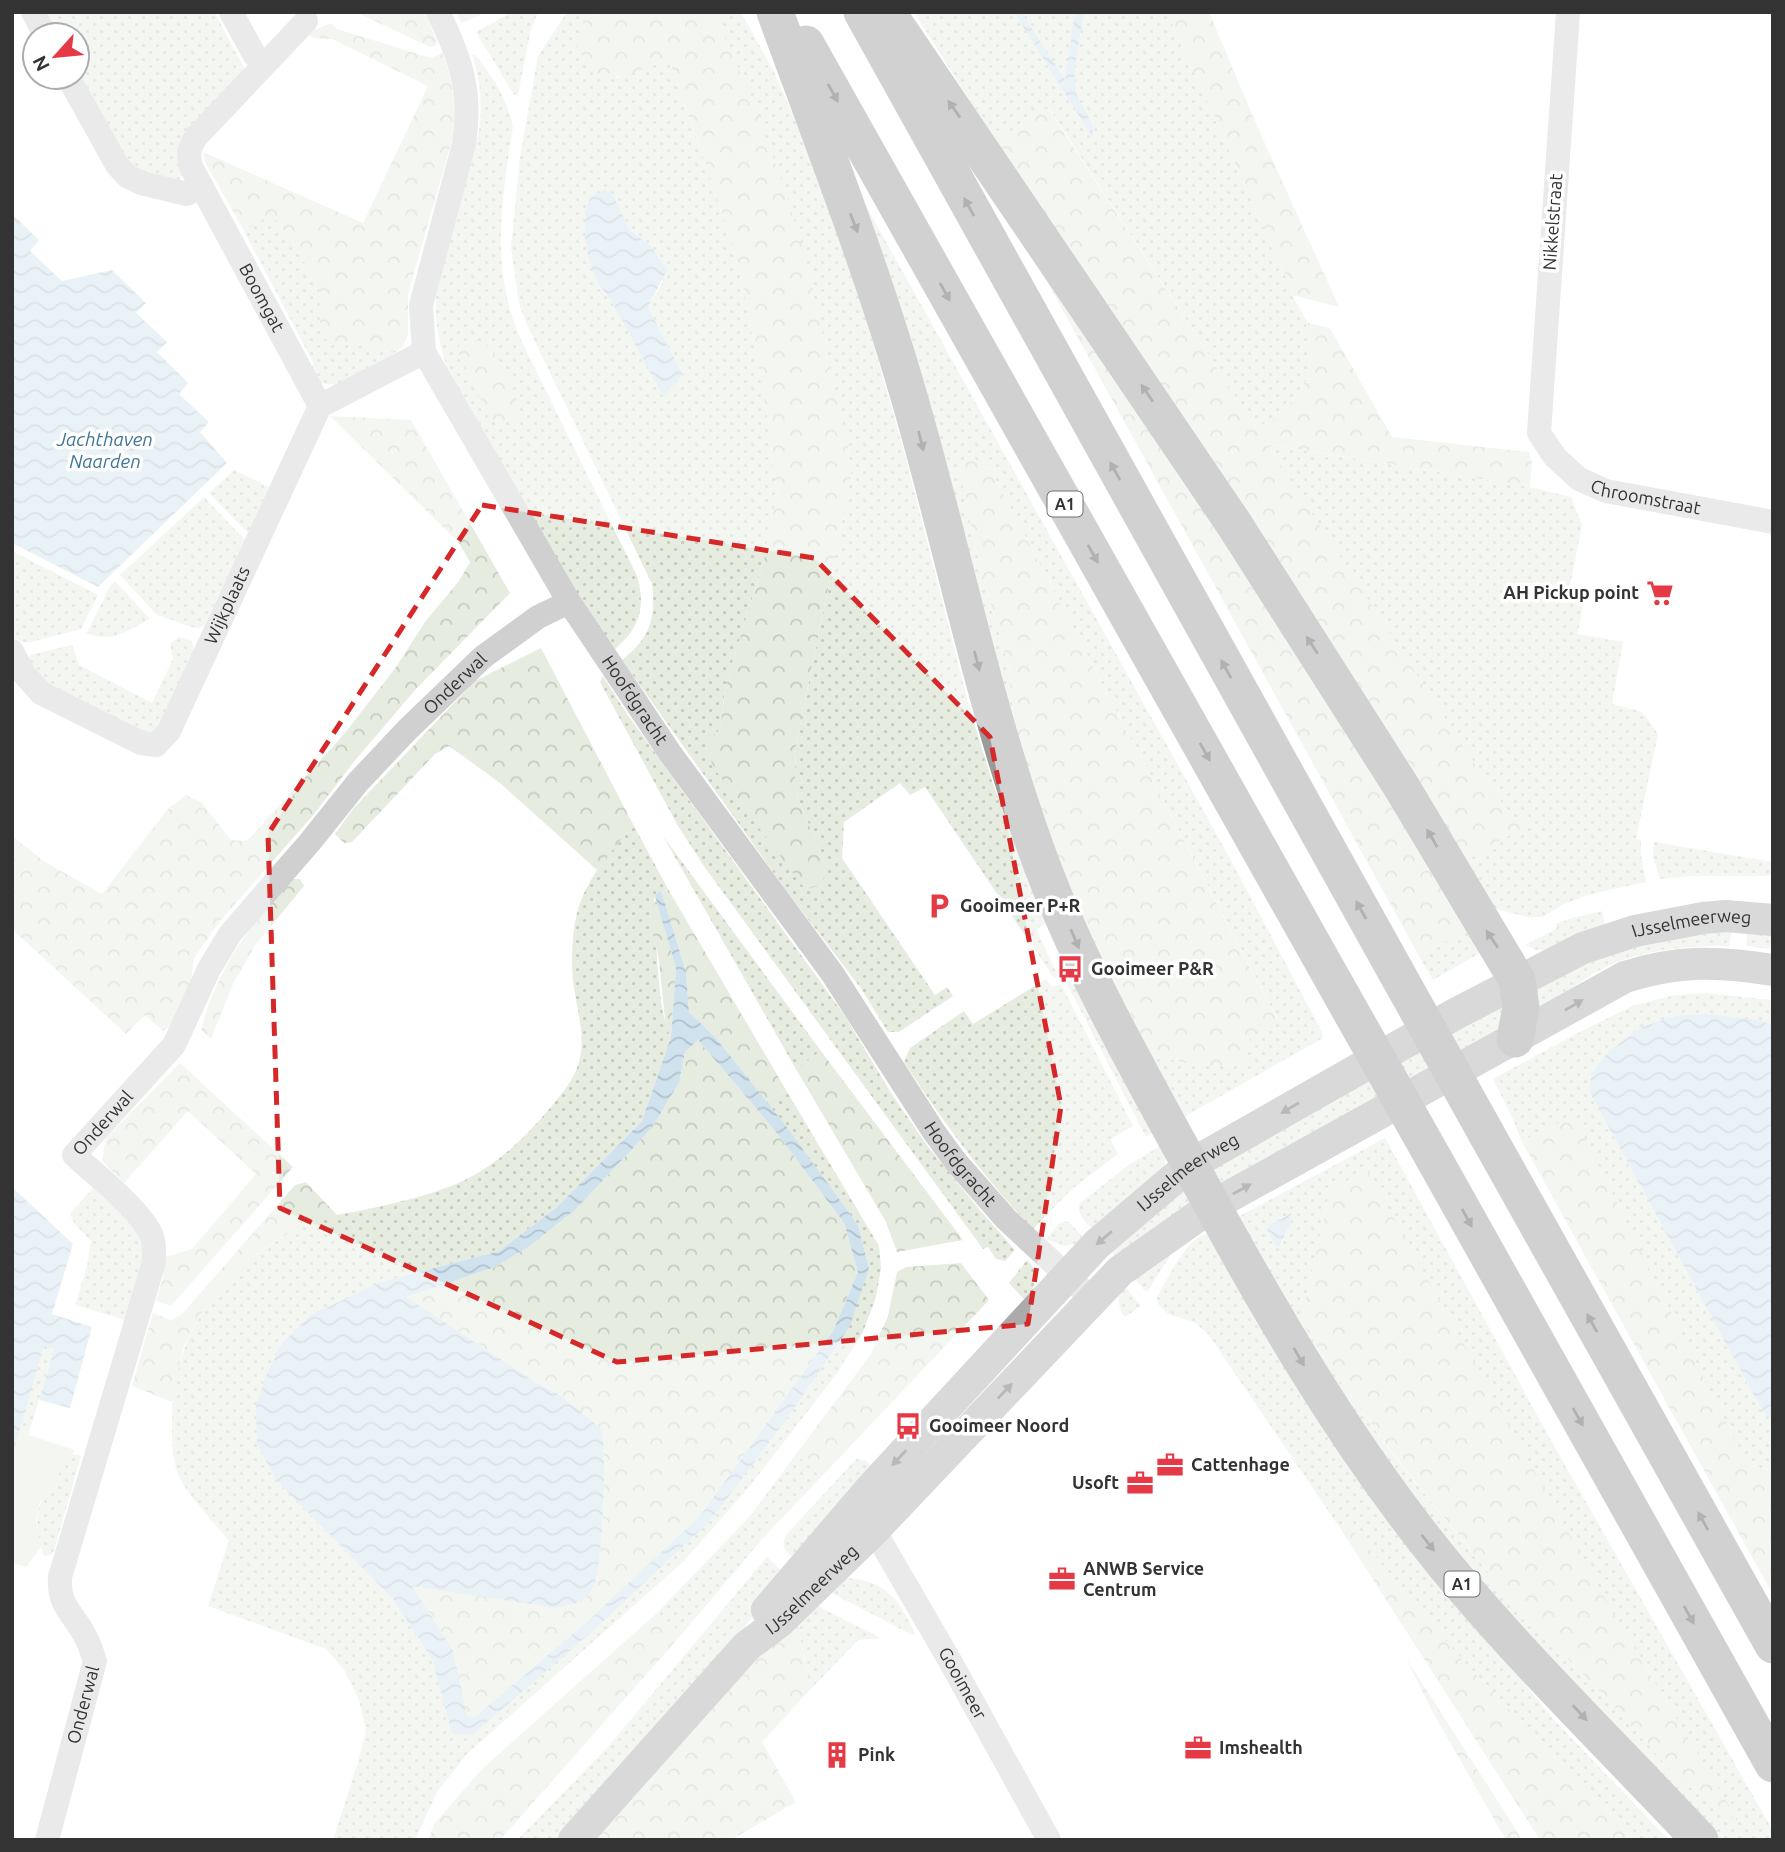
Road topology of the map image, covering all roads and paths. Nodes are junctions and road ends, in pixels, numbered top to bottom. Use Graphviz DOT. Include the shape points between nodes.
graph roads {
  1 [pos="231,12"];
  2 [pos="438,12"];
  3 [pos="775,12"];
  4 [pos="788,12"];
  5 [pos="862,12"];
  6 [pos="887,12"];
  7 [pos="1568,12"];
  8 [pos="306,21"];
  9 [pos="263,65"];
  10 [pos="76,91"];
  11 [pos="202,187"];
  12 [pos="424,352"];
  13 [pos="320,406"];
  14 [pos="1539,433"];
  15 [pos="1773,522"];
  16 [pos="569,602"];
  17 [pos="12,652"];
  18 [pos="1773,920"];
  19 [pos="1773,970"];
  20 [pos="1517,980"];
  21 [pos="1515,1039"];
  22 [pos="1190,1165"];
  23 [pos="1212,1206"];
  24 [pos="1068,1278"];
  25 [pos="1093,1300"];
  26 [pos="873,1486"];
  27 [pos="840,1525"];
  28 [pos="874,1530"];
  29 [pos="1773,1645"];
  30 [pos="747,1646"];
  31 [pos="1773,1764"];
  32 [pos="47,1840"];
  33 [pos="574,1840"];
  34 [pos="1049,1840"];
  35 [pos="1700,1840"];
  1 -- 9 [label="street"];
  2 -- 12 [label="street, Hoofdgracht" via="463,70 468,104 464,144 421,305"];
  3 -- 22 [label="highway, A1, one-way" via="881,301 999,741 1038,855 1100,996"];
  4 -- 31 [label="highway, A1, one-way, bridge"];
  29 -- 5 [label="highway, one-way, bridge"];
  20 -- 6 [label="highway, one-way" via="1401,786 1234,524"];
  7 -- 14 [label="street, Nikkelstraat"];
  8 -- 9 [label="street, Boomgat"];
  9 -- 11 [label="street, Boomgat" via="189,148 191,167"];
  10 -- 11 [label="street" via="127,176 187,194"];
  11 -- 13 [label="street, Boomgat"];
  12 -- 13 [label="street"];
  12 -- 16 [label="street, Hoofdgracht"];
  13 -- 17 [label="street, Wijkplaats" via="169,731 156,745 141,743 41,693"];
  14 -- 15 [label="street, Chroomstraat" via="1555,457 1579,479 1606,491"];
  16 -- 24 [label="street, Hoofdgracht" via="670,753 832,973 956,1162 1006,1219"];
  16 -- 32 [label="street, Onderwal" via="538,617 483,657 358,782 230,933 174,1045 74,1155 116,1192 148,1230 154,1262 60,1577 60,1594 96,1661"];
  18 -- 20 [label="main road, IJsselmeerweg" via="1726,916 1635,931 1583,948"];
  21 -- 19 [label="main road, IJsselmeerweg, one-way" via="1603,988 1646,970 1716,962"];
  20 -- 21 [label="highway" via="1521,1008"];
  20 -- 22 [label="main road, IJsselmeerweg, one-way"];
  23 -- 21 [label="main road, IJsselmeerweg, one-way"];
  22 -- 23 [label="highway, A1"];
  22 -- 24 [label="main road, IJsselmeerweg, one-way" via="1097,1244"];
  23 -- 25 [label="main road, IJsselmeerweg" via="1120,1270"];
  23 -- 35 [label="highway, A1, one-way" via="1301,1361 1357,1449 1408,1517 1509,1638"];
  24 -- 25 [label="street, Hoofdgracht"];
  24 -- 26 [label="main road, IJsselmeerweg, one-way"];
  28 -- 25 [label="main road, IJsselmeerweg, one-way"];
  26 -- 27 [label="main road, IJsselmeerweg"];
  26 -- 28 [label="street"];
  27 -- 28 [label="street"];
  27 -- 30 [label="main road, IJsselmeerweg" via="765,1613"];
  28 -- 30 [label="main road, IJsselmeerweg" via="778,1623"];
  28 -- 34 [label="street, Gooimeer"];
  30 -- 33 [label="main road, IJsselmeerweg"];
}
